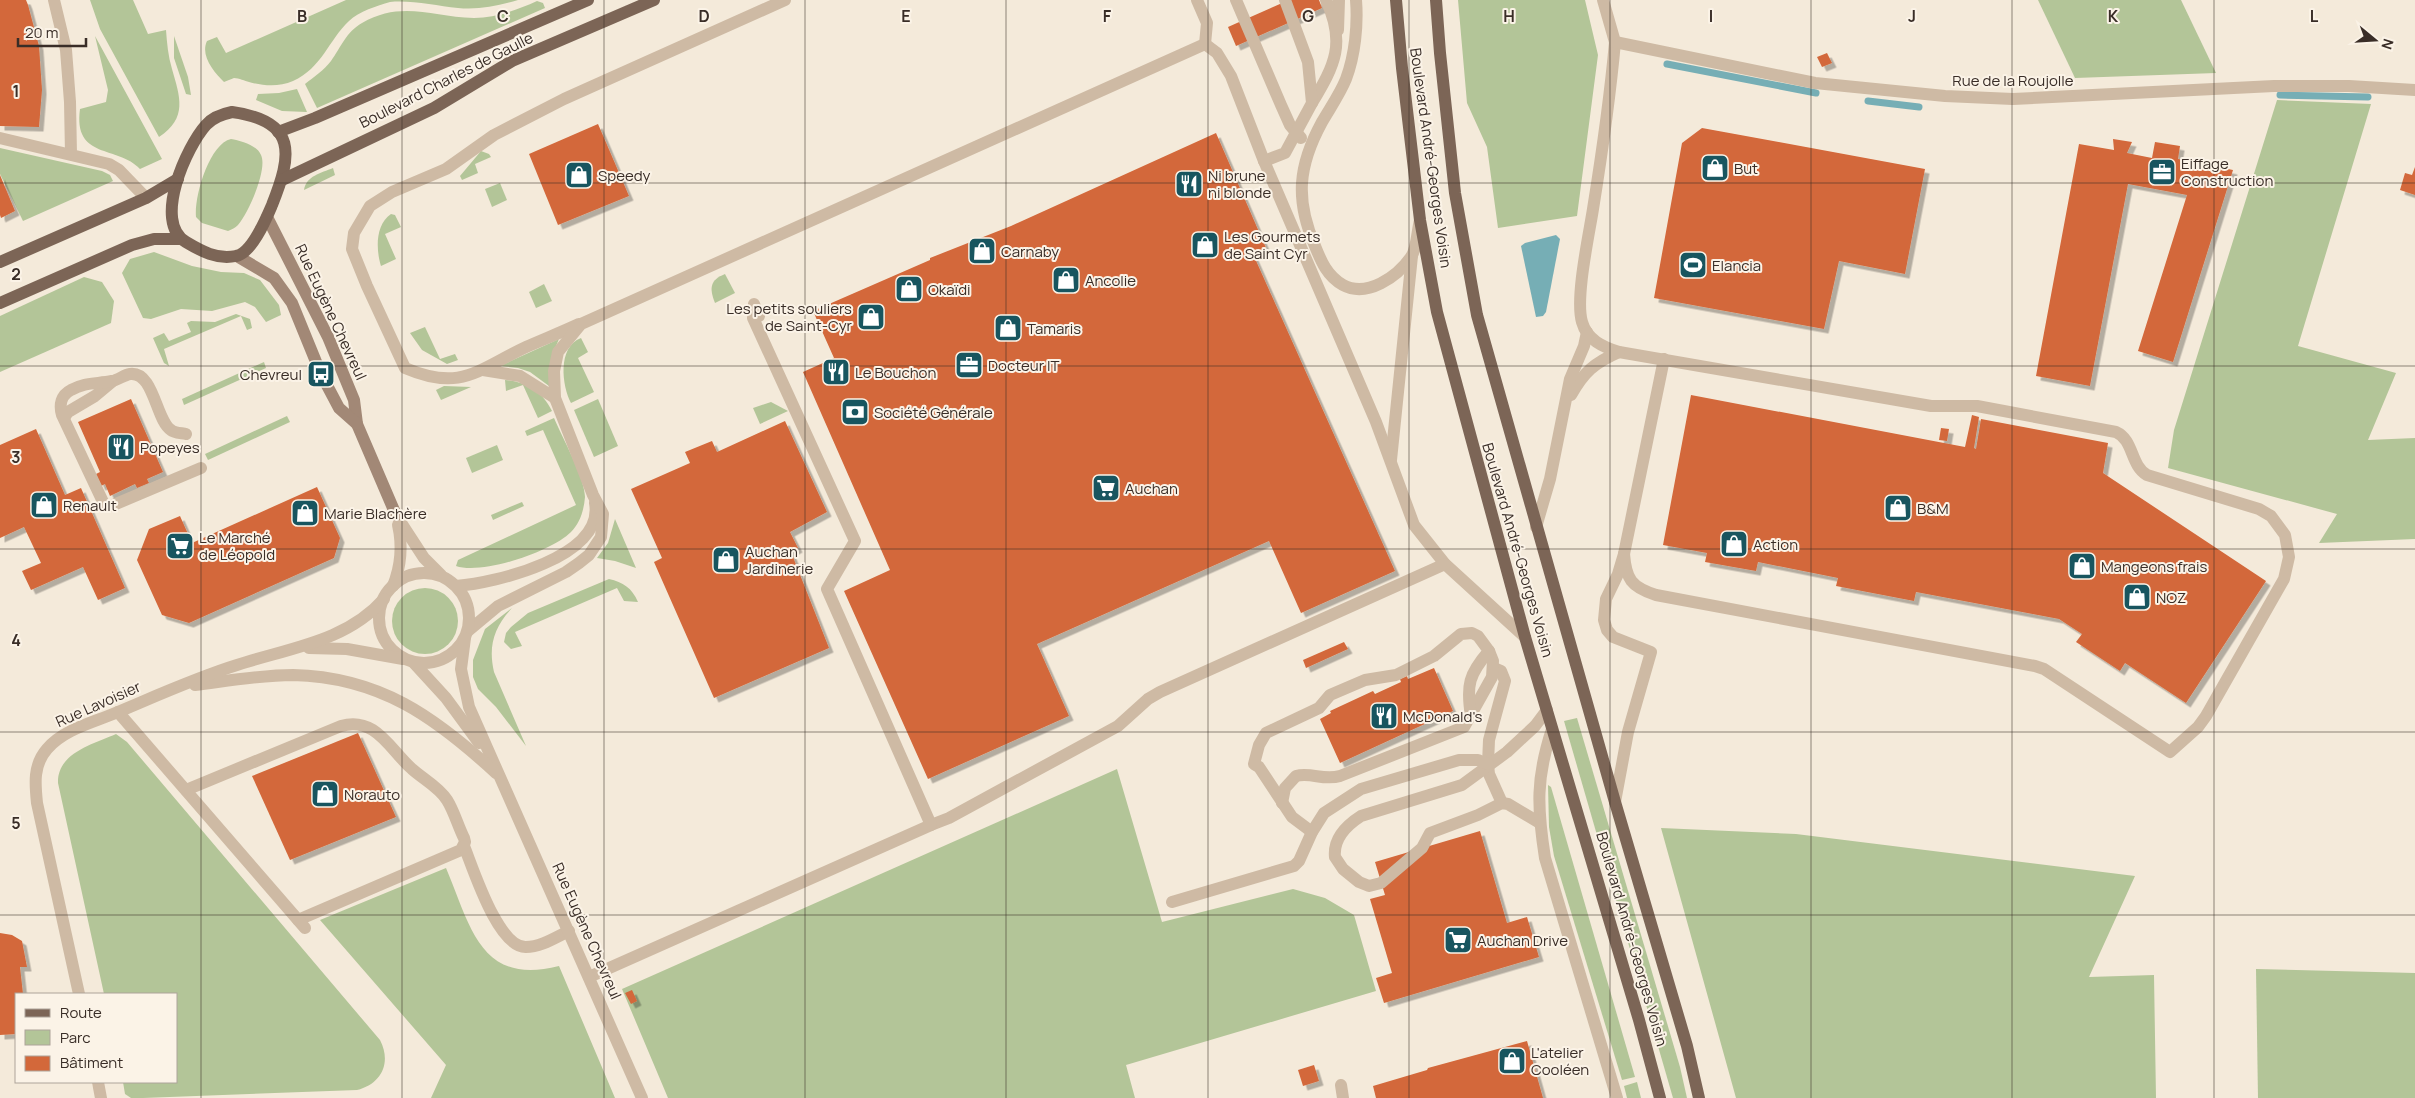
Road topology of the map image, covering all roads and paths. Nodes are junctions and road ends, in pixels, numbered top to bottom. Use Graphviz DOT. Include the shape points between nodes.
graph roads {
  1 [pos="54,0"];
  2 [pos="588,0"];
  3 [pos="654,0"];
  4 [pos="785,0"];
  5 [pos="1197,0"];
  6 [pos="1236,0"];
  7 [pos="1285,0"];
  8 [pos="1326,0"];
  9 [pos="1339,0"];
  10 [pos="1356,0"];
  11 [pos="1396,0"];
  12 [pos="1436,0"];
  13 [pos="1603,0"];
  14 [pos="1338,36"];
  15 [pos="1615,42"];
  16 [pos="1205,44"];
  17 [pos="2415,90"];
  18 [pos="1312,103"];
  19 [pos="278,132"];
  20 [pos="1297,132"];
  21 [pos="0,138"];
  22 [pos="1309,150"];
  23 [pos="70,154"];
  24 [pos="1264,161"];
  25 [pos="178,179"];
  26 [pos="282,180"];
  27 [pos="146,198"];
  28 [pos="267,217"];
  29 [pos="1420,220"];
  30 [pos="181,239"];
  31 [pos="237,256"];
  32 [pos="1412,256"];
  33 [pos="0,262"];
  34 [pos="0,303"];
  35 [pos="754,304"];
  36 [pos="581,324"];
  37 [pos="1587,332"];
  38 [pos="1619,352"];
  39 [pos="1664,359"];
  40 [pos="483,370"];
  41 [pos="555,398"];
  42 [pos="1567,402"];
  43 [pos="356,424"];
  44 [pos="186,434"];
  45 [pos="1390,464"];
  46 [pos="202,468"];
  47 [pos="593,495"];
  48 [pos="396,515"];
  49 [pos="1536,527"];
  50 [pos="1624,554"];
  51 [pos="1445,564"];
  52 [pos="445,578"];
  53 [pos="392,586"];
  54 [pos="456,586"];
  55 [pos="384,599"];
  56 [pos="466,634"];
  57 [pos="1525,637"];
  58 [pos="291,650"];
  59 [pos="1489,650"];
  60 [pos="409,661"];
  61 [pos="1494,668"];
  62 [pos="178,687"];
  63 [pos="1547,710"];
  64 [pos="118,712"];
  65 [pos="1471,716"];
  66 [pos="1552,729"];
  67 [pos="1488,764"];
  68 [pos="500,777"];
  69 [pos="186,790"];
  70 [pos="1615,802"];
  71 [pos="1282,803"];
  72 [pos="1502,803"];
  73 [pos="1540,824"];
  74 [pos="931,825"];
  75 [pos="1312,832"];
  76 [pos="464,846"];
  77 [pos="1172,902"];
  78 [pos="570,931"];
  79 [pos="589,977"];
  80 [pos="79,993"];
  81 [pos="98,1083"];
  82 [pos="1341,1085"];
  83 [pos="101,1098"];
  84 [pos="642,1098"];
  85 [pos="1343,1098"];
  86 [pos="1617,1098"];
  87 [pos="1660,1098"];
  88 [pos="1700,1098"];
  1 -- 23 [label="street" via="66,50"];
  2 -- 19 [label="main road, Boulevard Charles de Gaulle"];
  3 -- 26 [label="main road, Boulevard Charles de Gaulle" via="512,61 434,108"];
  4 -- 40 [label="street" via="564,99 494,134 446,169 392,192 370,206 354,233 352,248 405,368 428,378 459,378"];
  5 -- 16 [label="street" via="1207,23"];
  6 -- 20 [label="street" via="1290,125"];
  7 -- 18 [label="street" via="1308,62"];
  8 -- 14 [label="street"];
  9 -- 14 [label="street"];
  10 -- 22 [label="street" via="1356,28 1349,69"];
  11 -- 29 [label="main road, Boulevard André-Georges Voisin"];
  12 -- 49 [label="main road, Boulevard André-Georges Voisin" via="1455,192 1477,315"];
  13 -- 15 [label="street"];
  14 -- 18 [label="street" via="1331,70"];
  15 -- 17 [label="street, Rue de la Roujolle" via="1816,83 1945,96 2022,98 2274,86"];
  15 -- 37 [label="street" via="1610,105 1583,280 1582,322"];
  16 -- 24 [label="street" via="1217,54 1231,76"];
  16 -- 36 [label="street"];
  18 -- 20 [label="street"];
  19 -- 25 [label="main road" via="270,123 247,114 232,112 218,115 198,136"];
  19 -- 26 [label="main road" via="287,156"];
  20 -- 22 [label="street"];
  20 -- 24 [label="street" via="1285,153"];
  21 -- 23 [label="street"];
  22 -- 32 [label="street" via="1302,184 1303,216 1321,261 1331,276 1346,287 1370,289 1389,278"];
  23 -- 27 [label="street" via="109,164"];
  24 -- 45 [label="street" via="1376,422"];
  25 -- 27 [label="main road"];
  25 -- 30 [label="main road" via="172,201 172,218"];
  26 -- 28 [label="main road"];
  27 -- 33 [label="main road"];
  28 -- 31 [label="main road" via="247,250"];
  28 -- 43 [label="street, Rue Eugène Chevreul" via="328,337 354,400"];
  29 -- 32 [label="street"];
  29 -- 57 [label="main road, Boulevard André-Georges Voisin" via="1437,312"];
  30 -- 31 [label="main road" via="204,252"];
  30 -- 34 [label="main road" via="154,239 132,245"];
  31 -- 43 [label="street, Rue Eugène Chevreul" via="274,278 292,303 339,408"];
  32 -- 45 [label="street"];
  35 -- 74 [label="street" via="759,316 753,318 855,541 828,589"];
  36 -- 40 [label="street" via="525,347"];
  36 -- 41 [label="street" via="558,352 554,371"];
  37 -- 38 [label="street" via="1599,346"];
  37 -- 42 [label="street" via="1570,379"];
  38 -- 39 [label="street"];
  38 -- 42 [label="street" via="1600,360 1583,375"];
  39 -- 50 [label="street"];
  39 -- 50 [label="street" via="1931,406 1977,406 2116,432 2125,439 2141,472 2244,504 2271,516 2285,535 2289,557 2287,568 2277,593 2206,716 2170,752 2044,669 1656,594 1643,590 1630,579 1625,571"];
  40 -- 41 [label="street" via="520,376"];
  41 -- 47 [label="street"];
  42 -- 49 [label="street"];
  43 -- 48 [label="street, Rue Eugène Chevreul"];
  44 -- 46 [label="street" via="171,431 150,388 137,375 85,383 69,390 62,398 60,408 104,504 111,506"];
  45 -- 51 [label="street" via="1414,524"];
  47 -- 54 [label="street" via="596,509 594,524 567,551 498,580"];
  47 -- 56 [label="street" via="604,522 600,537 589,555 566,572 498,606"];
  48 -- 52 [label="street, Rue Eugène Chevreul" via="424,558"];
  48 -- 53 [label="street, Rue Eugène Chevreul" via="401,550 398,574"];
  49 -- 70 [label="main road, Boulevard André-Georges Voisin"];
  50 -- 70 [label="street" via="1606,599 1604,620 1613,636 1651,652 1628,732"];
  51 -- 57 [label="street"];
  51 -- 74 [label="street" via="1160,692 1118,726"];
  52 -- 53 [label="street" via="420,574"];
  52 -- 54 [label="street"];
  53 -- 55 [label="street"];
  54 -- 56 [label="street" via="468,608"];
  55 -- 58 [label="street, Rue Lavoisier" via="358,623"];
  55 -- 60 [label="street" via="380,630 394,652"];
  56 -- 60 [label="street" via="456,650 444,659 432,663"];
  56 -- 68 [label="street, Rue Eugène Chevreul" via="461,669 463,684 469,707"];
  57 -- 63 [label="main road, Boulevard André-Georges Voisin"];
  58 -- 60 [label="street, Rue Lavoisier" via="348,649"];
  58 -- 62 [label="street, Rue Lavoisier" via="238,664"];
  59 -- 61 [label="street"];
  59 -- 65 [label="street" via="1471,676 1468,697"];
  59 -- 71 [label="street" via="1478,636 1461,634 1434,656 1396,676 1365,680 1330,695 1319,708 1266,733 1254,764"];
  60 -- 68 [label="street, Rue Eugène Chevreul" via="461,718"];
  61 -- 65 [label="street"];
  61 -- 67 [label="street" via="1501,671 1505,681 1489,740"];
  62 -- 64 [label="street, Rue Lavoisier"];
  62 -- 68 [label="street" via="294,675 366,688 424,714 466,745"];
  63 -- 66 [label="main road, Boulevard André-Georges Voisin"];
  63 -- 67 [label="street" via="1507,752"];
  64 -- 69 [label="street"];
  64 -- 80 [label="street, Rue Lavoisier" via="56,740 36,769 37,803"];
  65 -- 71 [label="street" via="1468,723 1458,730 1340,776 1324,779 1307,774 1296,776 1285,788"];
  66 -- 73 [label="street" via="1541,764"];
  66 -- 87 [label="main road, Boulevard André-Georges Voisin"];
  67 -- 72 [label="street"];
  67 -- 72 [label="street" via="1462,785 1352,821 1339,837 1335,857 1343,869 1359,882 1369,886 1381,884 1422,848 1430,833 1478,816"];
  67 -- 75 [label="street" via="1478,760 1459,760 1361,789 1324,813"];
  68 -- 78 [label="street, Rue Eugène Chevreul"];
  69 -- 76 [label="street" via="353,724 380,734 406,764 441,793 464,838"];
  69 -- 76 [label="street" via="302,924"];
  70 -- 88 [label="main road, Boulevard André-Georges Voisin"];
  71 -- 75 [label="street" via="1292,817"];
  72 -- 73 [label="street"];
  73 -- 86 [label="street" via="1545,858"];
  74 -- 79 [label="street"];
  75 -- 77 [label="street" via="1300,861 1294,866"];
  76 -- 78 [label="street" via="495,920 513,942 524,948"];
  78 -- 79 [label="street, Rue Eugène Chevreul"];
  79 -- 84 [label="street, Rue Eugène Chevreul"];
  81 -- 83 [label="street"];
  82 -- 85 [label="street"];
}
